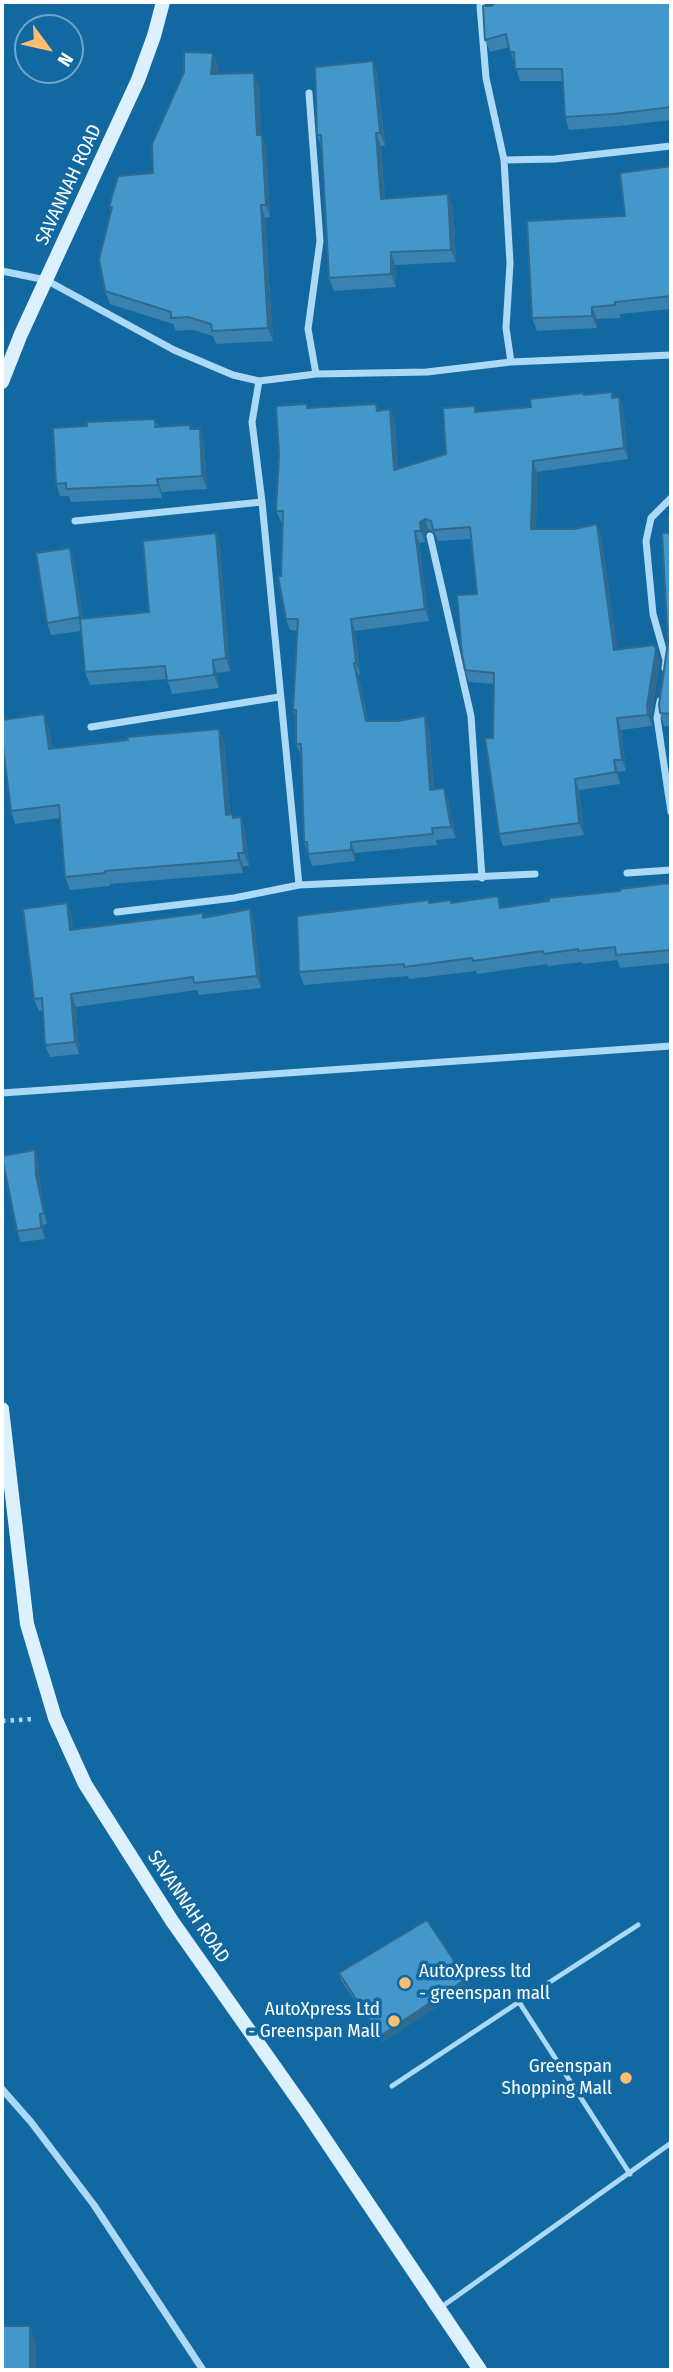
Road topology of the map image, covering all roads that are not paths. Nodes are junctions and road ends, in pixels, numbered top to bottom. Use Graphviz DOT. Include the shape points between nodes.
graph roads {
  1 [pos="163,2"];
  2 [pos="482,2"];
  3 [pos="309,93"];
  4 [pos="671,146"];
  5 [pos="504,160"];
  6 [pos="2,271"];
  7 [pos="46,280"];
  8 [pos="671,355"];
  9 [pos="511,362"];
  10 [pos="316,374"];
  11 [pos="259,381"];
  12 [pos="2,382"];
  13 [pos="671,498"];
  14 [pos="262,502"];
  15 [pos="75,521"];
  16 [pos="430,537"];
  17 [pos="664,671"];
  18 [pos="661,695"];
  19 [pos="279,697"];
  20 [pos="91,727"];
  21 [pos="671,812"];
  22 [pos="671,870"];
  23 [pos="627,873"];
  24 [pos="536,874"];
  25 [pos="482,878"];
  26 [pos="299,885"];
  27 [pos="117,912"];
  28 [pos="671,1046"];
  29 [pos="2,1093"];
  30 [pos="2,1409"];
  31 [pos="638,1925"];
  32 [pos="519,2002"];
  33 [pos="392,2086"];
  34 [pos="2,2089"];
  35 [pos="671,2143"];
  36 [pos="630,2174"];
  37 [pos="439,2308"];
  38 [pos="203,2370"];
  39 [pos="480,2370"];
  1 -- 7 [label="main road, SAVANNAH ROAD" via="138,80"];
  2 -- 5 [label="street" via="486,78"];
  3 -- 10 [label="street" via="320,241 308,329"];
  4 -- 5 [label="street"];
  5 -- 9 [label="street" via="510,263 506,328"];
  6 -- 7 [label="street"];
  7 -- 11 [label="street" via="174,350"];
  7 -- 12 [label="main road, SAVANNAH ROAD"];
  8 -- 9 [label="street"];
  9 -- 10 [label="street" via="427,372"];
  10 -- 11 [label="street"];
  11 -- 14 [label="street" via="252,422"];
  13 -- 17 [label="street" via="651,518 646,541"];
  14 -- 15 [label="street"];
  14 -- 19 [label="street"];
  16 -- 25 [label="street" via="471,716"];
  18 -- 21 [label="street" via="657,718"];
  19 -- 20 [label="street"];
  19 -- 26 [label="street"];
  22 -- 23 [label="street"];
  24 -- 25 [label="street"];
  25 -- 26 [label="street"];
  26 -- 27 [label="street"];
  28 -- 29 [label="street"];
  30 -- 37 [label="main road, SAVANNAH ROAD" via="27,1624 55,1718 85,1784 172,1921"];
  31 -- 32 [label="lane"];
  32 -- 33 [label="lane"];
  32 -- 36 [label="lane"];
  34 -- 38 [label="street" via="94,2205"];
  35 -- 36 [label="lane"];
  36 -- 37 [label="lane"];
  37 -- 39 [label="main road, SAVANNAH ROAD"];
}
